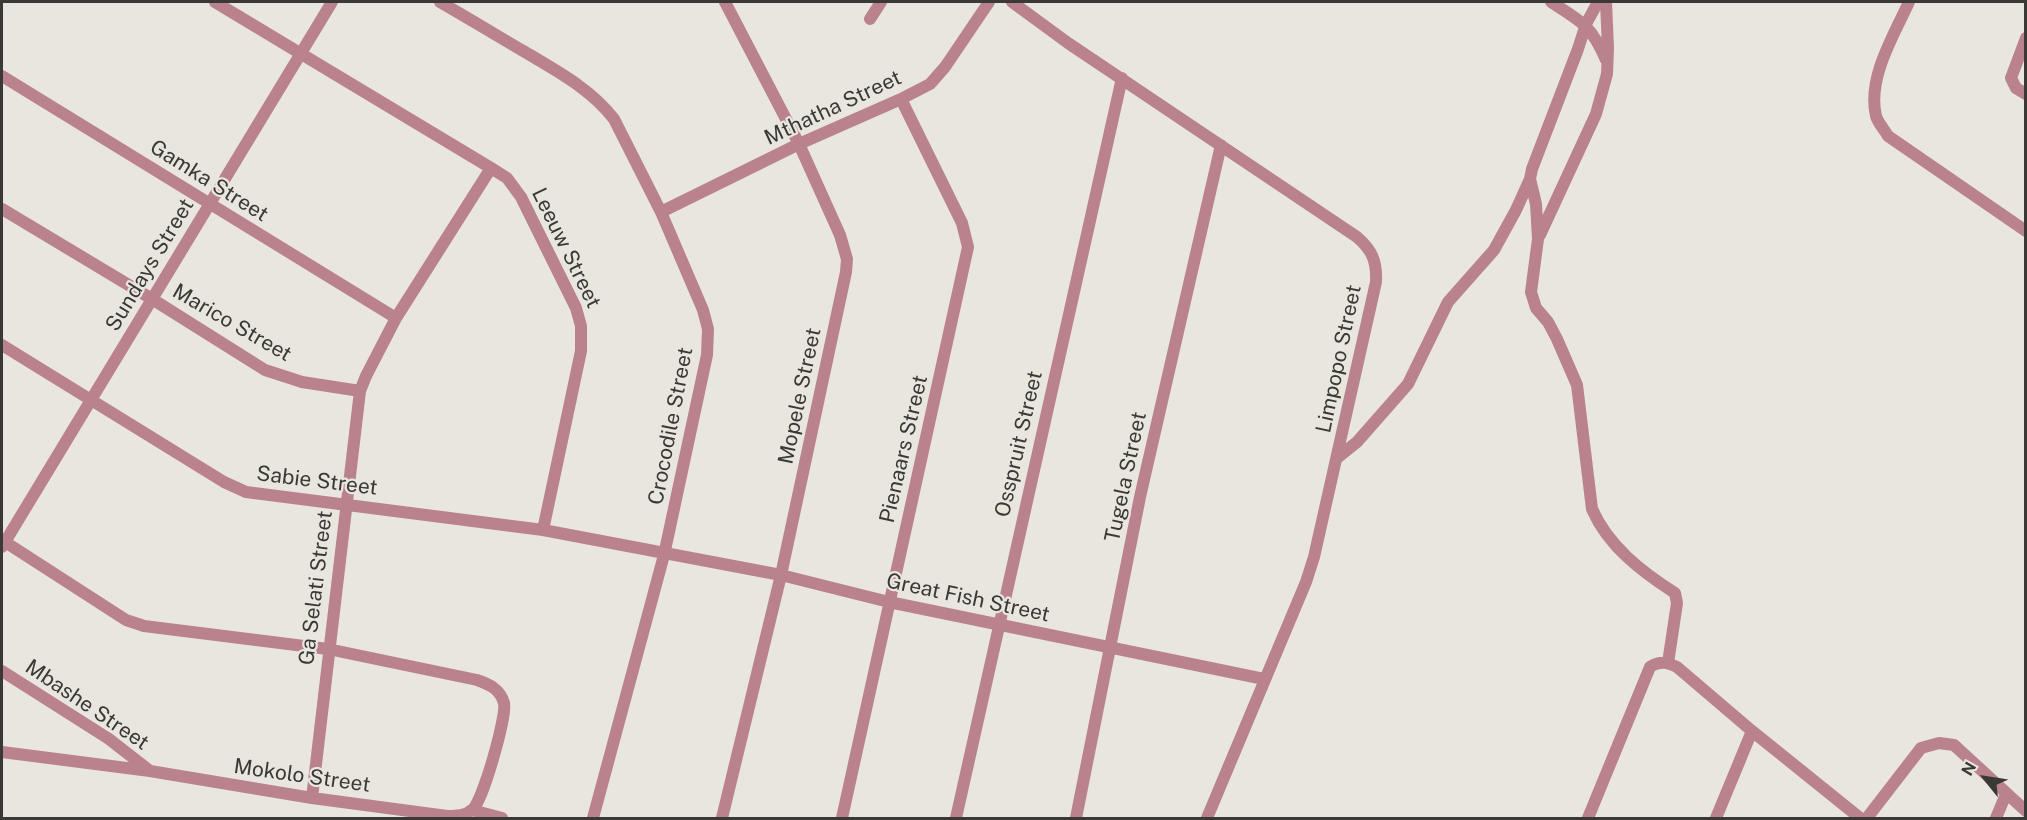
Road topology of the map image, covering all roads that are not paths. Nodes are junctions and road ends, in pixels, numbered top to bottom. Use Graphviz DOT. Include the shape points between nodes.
graph roads {
  1 [pos="215,2"];
  2 [pos="332,2"];
  3 [pos="440,2"];
  4 [pos="725,2"];
  5 [pos="881,2"];
  6 [pos="989,2"];
  7 [pos="1012,2"];
  8 [pos="1551,2"];
  9 [pos="1598,2"];
  10 [pos="1606,2"];
  11 [pos="1909,2"];
  12 [pos="870,19"];
  13 [pos="1586,24"];
  14 [pos="2025,38"];
  15 [pos="301,52"];
  16 [pos="1608,64"];
  17 [pos="2,76"];
  18 [pos="1122,78"];
  19 [pos="2025,94"];
  20 [pos="901,99"];
  21 [pos="799,144"];
  22 [pos="1221,145"];
  23 [pos="492,168"];
  24 [pos="1530,179"];
  25 [pos="209,205"];
  26 [pos="2,209"];
  27 [pos="661,212"];
  28 [pos="2025,231"];
  29 [pos="1538,239"];
  30 [pos="152,299"];
  31 [pos="396,318"];
  32 [pos="2,345"];
  33 [pos="360,391"];
  34 [pos="91,400"];
  35 [pos="1337,458"];
  36 [pos="346,505"];
  37 [pos="543,530"];
  38 [pos="3,543"];
  39 [pos="664,555"];
  40 [pos="781,575"];
  41 [pos="889,602"];
  42 [pos="998,625"];
  43 [pos="1111,648"];
  44 [pos="328,649"];
  45 [pos="1668,663"];
  46 [pos="2,671"];
  47 [pos="1264,679"];
  48 [pos="1752,731"];
  49 [pos="2,752"];
  50 [pos="150,771"];
  51 [pos="2006,794"];
  52 [pos="312,798"];
  53 [pos="472,810"];
  54 [pos="2025,810"];
  55 [pos="502,819"];
  56 [pos="593,819"];
  57 [pos="722,819"];
  58 [pos="842,819"];
  59 [pos="956,819"];
  60 [pos="1076,819"];
  61 [pos="1207,819"];
  62 [pos="1588,819"];
  63 [pos="1716,819"];
  64 [pos="1860,819"];
  65 [pos="1867,819"];
  66 [pos="1996,819"];
  1 -- 15 [label="street, Leeuw Street"];
  2 -- 15 [label="street, Sundays Street"];
  3 -- 27 [label="street, Crocodile Street" via="569,78 594,97 614,120"];
  4 -- 21 [label="street, Mopele Street"];
  5 -- 12 [label="street"];
  6 -- 20 [label="street, Mthatha Street" via="930,84"];
  7 -- 18 [label="street, Limpopo Street"];
  8 -- 13 [label="street"];
  9 -- 13 [label="street"];
  10 -- 16 [label="street"];
  11 -- 28 [label="street" via="1875,79 1877,118 1888,136"];
  13 -- 16 [label="street"];
  13 -- 24 [label="street"];
  14 -- 19 [label="street" via="2011,78"];
  15 -- 23 [label="street, Leeuw Street"];
  15 -- 25 [label="street, Sundays Street"];
  16 -- 29 [label="street" via="1596,114"];
  17 -- 25 [label="street, Gamka Street"];
  18 -- 22 [label="street, Limpopo Street"];
  18 -- 42 [label="street, Osspruit Street"];
  20 -- 21 [label="street, Mthatha Street"];
  20 -- 41 [label="street, Pienaars Street" via="962,223 968,247"];
  21 -- 27 [label="street, Mthatha Street"];
  21 -- 40 [label="street, Mopele Street" via="847,259"];
  22 -- 35 [label="street, Limpopo Street" via="1357,237 1374,257 1376,282"];
  22 -- 43 [label="street, Tugela Street" via="1140,497"];
  23 -- 31 [label="street, Ga Selati Street"];
  23 -- 37 [label="street, Leeuw Street" via="507,178 521,197 576,308 581,326 581,351"];
  24 -- 29 [label="street"];
  24 -- 35 [label="street" via="1494,250 1448,302 1408,384 1357,442"];
  25 -- 30 [label="street, Sundays Street"];
  25 -- 31 [label="street, Gamka Street"];
  26 -- 30 [label="street, Marico Street"];
  27 -- 39 [label="street, Crocodile Street" via="703,310 708,340"];
  29 -- 45 [label="street" via="1531,292 1577,385 1592,509 1614,545 1675,593"];
  30 -- 33 [label="street, Marico Street" via="265,370 302,382"];
  30 -- 34 [label="street, Sundays Street"];
  31 -- 33 [label="street, Ga Selati Street"];
  32 -- 34 [label="street, Sabie Street"];
  33 -- 36 [label="street, Ga Selati Street"];
  34 -- 36 [label="street, Sabie Street" via="239,489"];
  34 -- 38 [label="street, Sundays Street"];
  35 -- 47 [label="street, Limpopo Street" via="1310,570"];
  36 -- 37 [label="street, Sabie Street"];
  36 -- 44 [label="street, Ga Selati Street"];
  37 -- 39 [label="street, Sabie Street"];
  38 -- 44 [label="street" via="126,620 144,626"];
  39 -- 40 [label="street, Great Fish Street"];
  39 -- 56 [label="street, Crocodile Street"];
  40 -- 41 [label="street, Great Fish Street"];
  40 -- 57 [label="street, Mopele Street"];
  41 -- 42 [label="street, Great Fish Street"];
  41 -- 58 [label="street, Pienaars Street"];
  42 -- 43 [label="street, Great Fish Street"];
  42 -- 59 [label="street, Osspruit Street"];
  43 -- 47 [label="street, Great Fish Street"];
  43 -- 60 [label="street, Tugela Street"];
  44 -- 52 [label="street, Ga Selati Street"];
  44 -- 53 [label="street" via="477,680 499,693 505,714 480,799"];
  45 -- 48 [label="street"];
  45 -- 62 [label="street" via="1650,667"];
  46 -- 50 [label="street, Mbashe Street" via="109,739"];
  47 -- 61 [label="street, Limpopo Street"];
  48 -- 63 [label="street"];
  48 -- 64 [label="street"];
  49 -- 50 [label="street, Mokolo Street"];
  50 -- 52 [label="street, Mokolo Street"];
  51 -- 54 [label="street"];
  51 -- 65 [label="street" via="1954,745 1932,744 1921,748"];
  51 -- 66 [label="street"];
  52 -- 53 [label="street, Mokolo Street" via="447,816"];
  53 -- 55 [label="street"];
}
